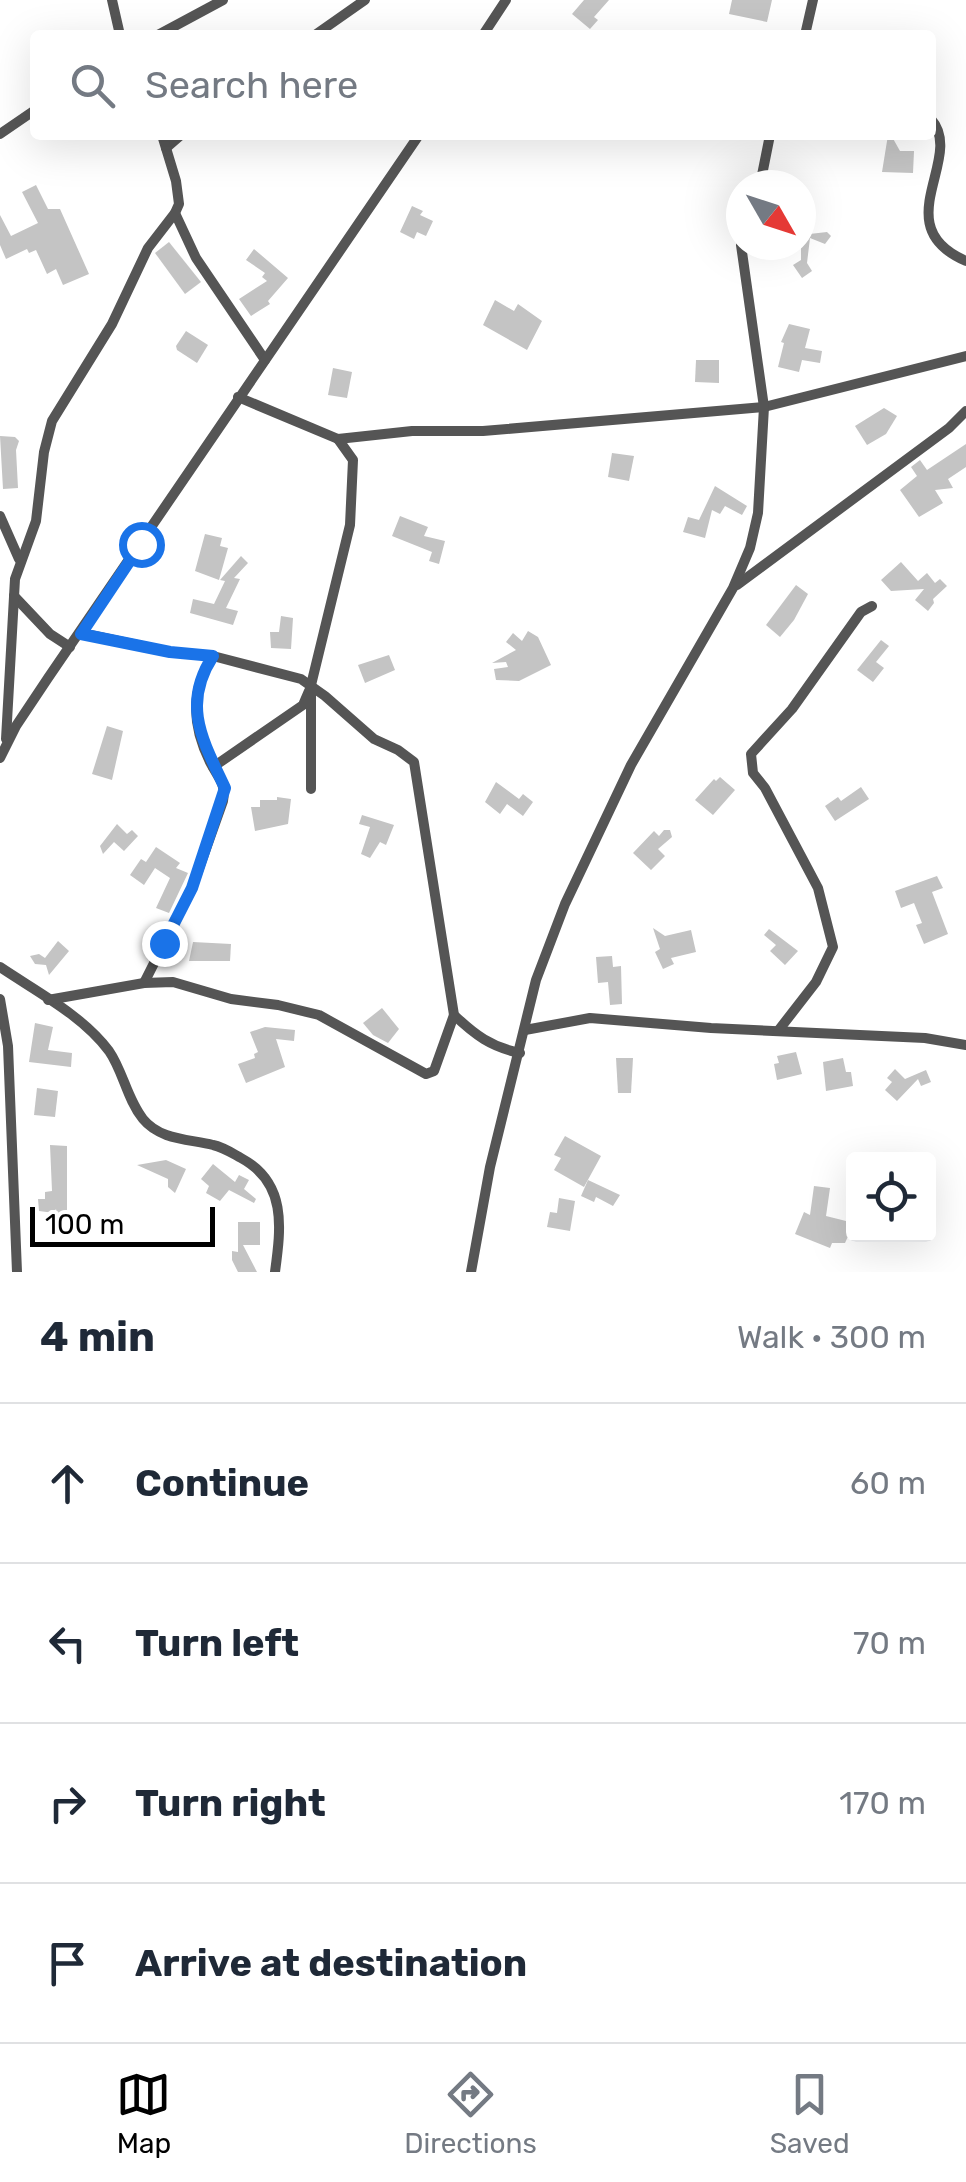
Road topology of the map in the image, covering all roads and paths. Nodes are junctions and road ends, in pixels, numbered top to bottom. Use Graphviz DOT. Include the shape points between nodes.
graph roads {
  1 [pos="112,0"];
  2 [pos="223,0"];
  3 [pos="364,0"];
  4 [pos="506,0"];
  5 [pos="813,0"];
  6 [pos="119,30"];
  7 [pos="167,30"];
  8 [pos="321,30"];
  9 [pos="486,30"];
  10 [pos="806,30"];
  11 [pos="30,113"];
  12 [pos="936,124"];
  13 [pos="0,134"];
  14 [pos="164,140"];
  15 [pos="175,140"];
  16 [pos="416,140"];
  17 [pos="769,140"];
  18 [pos="166,148"];
  19 [pos="763,170"];
  20 [pos="175,213"];
  21 [pos="744,260"];
  22 [pos="966,261"];
  23 [pos="966,356"];
  24 [pos="265,360"];
  25 [pos="238,397"];
  26 [pos="764,407"];
  27 [pos="966,410"];
  28 [pos="338,439"];
  29 [pos="0,516"];
  30 [pos="20,559"];
  31 [pos="733,588"];
  32 [pos="14,596"];
  33 [pos="872,606"];
  34 [pos="81,634"];
  35 [pos="70,647"];
  36 [pos="213,656"];
  37 [pos="311,685"];
  38 [pos="6,745"];
  39 [pos="0,758"];
  40 [pos="213,767"];
  41 [pos="311,789"];
  42 [pos="0,967"];
  43 [pos="144,982"];
  44 [pos="0,999"];
  45 [pos="48,1000"];
  46 [pos="454,1015"];
  47 [pos="525,1030"];
  48 [pos="778,1031"];
  49 [pos="966,1044"];
  50 [pos="520,1053"];
  51 [pos="17,1272"];
  52 [pos="275,1272"];
  53 [pos="471,1272"];
  1 -- 6 [label="street"];
  2 -- 7 [label="street"];
  3 -- 8 [label="street"];
  4 -- 9 [label="street"];
  5 -- 10 [label="street"];
  11 -- 13 [label="street"];
  12 -- 22 [label="street" via="940,153 931,233 944,250"];
  14 -- 18 [label="street"];
  15 -- 18 [label="street"];
  16 -- 24 [label="street"];
  17 -- 19 [label="street"];
  18 -- 20 [label="street" via="176,181"];
  20 -- 24 [label="street" via="196,258"];
  20 -- 30 [label="street" via="148,248 112,324 52,421 36,522"];
  21 -- 26 [label="street"];
  23 -- 26 [label="street"];
  24 -- 25 [label="street"];
  25 -- 28 [label="street"];
  25 -- 34 [label="street"];
  26 -- 28 [label="street"];
  26 -- 31 [label="street" via="758,513"];
  27 -- 31 [label="street"];
  28 -- 37 [label="street" via="353,460 350,525"];
  29 -- 30 [label="street"];
  30 -- 32 [label="street"];
  31 -- 47 [label="street" via="631,765 582,868 536,980"];
  32 -- 35 [label="street"];
  32 -- 38 [label="street"];
  33 -- 48 [label="street" via="751,754 753,773 818,888 833,947"];
  34 -- 35 [label="street"];
  34 -- 36 [label="street"];
  35 -- 38 [label="street"];
  36 -- 37 [label="street"];
  36 -- 40 [label="street" via="196,692"];
  37 -- 40 [label="street" via="303,705"];
  37 -- 41 [label="street"];
  37 -- 46 [label="street" via="353,723 414,762"];
  38 -- 39 [label="street"];
  40 -- 43 [label="street" via="225,788 223,801 192,888"];
  42 -- 45 [label="street"];
  43 -- 45 [label="street"];
  43 -- 46 [label="street" via="173,982 319,1016 426,1074 434,1070"];
  44 -- 51 [label="street" via="8,1046"];
  45 -- 52 [label="street" via="111,1054 145,1122 175,1139 217,1146 266,1178 277,1195 281,1227"];
  46 -- 50 [label="street" via="480,1040"];
  47 -- 48 [label="street" via="590,1018"];
  47 -- 50 [label="street"];
  48 -- 49 [label="street"];
  50 -- 53 [label="street"];
}
